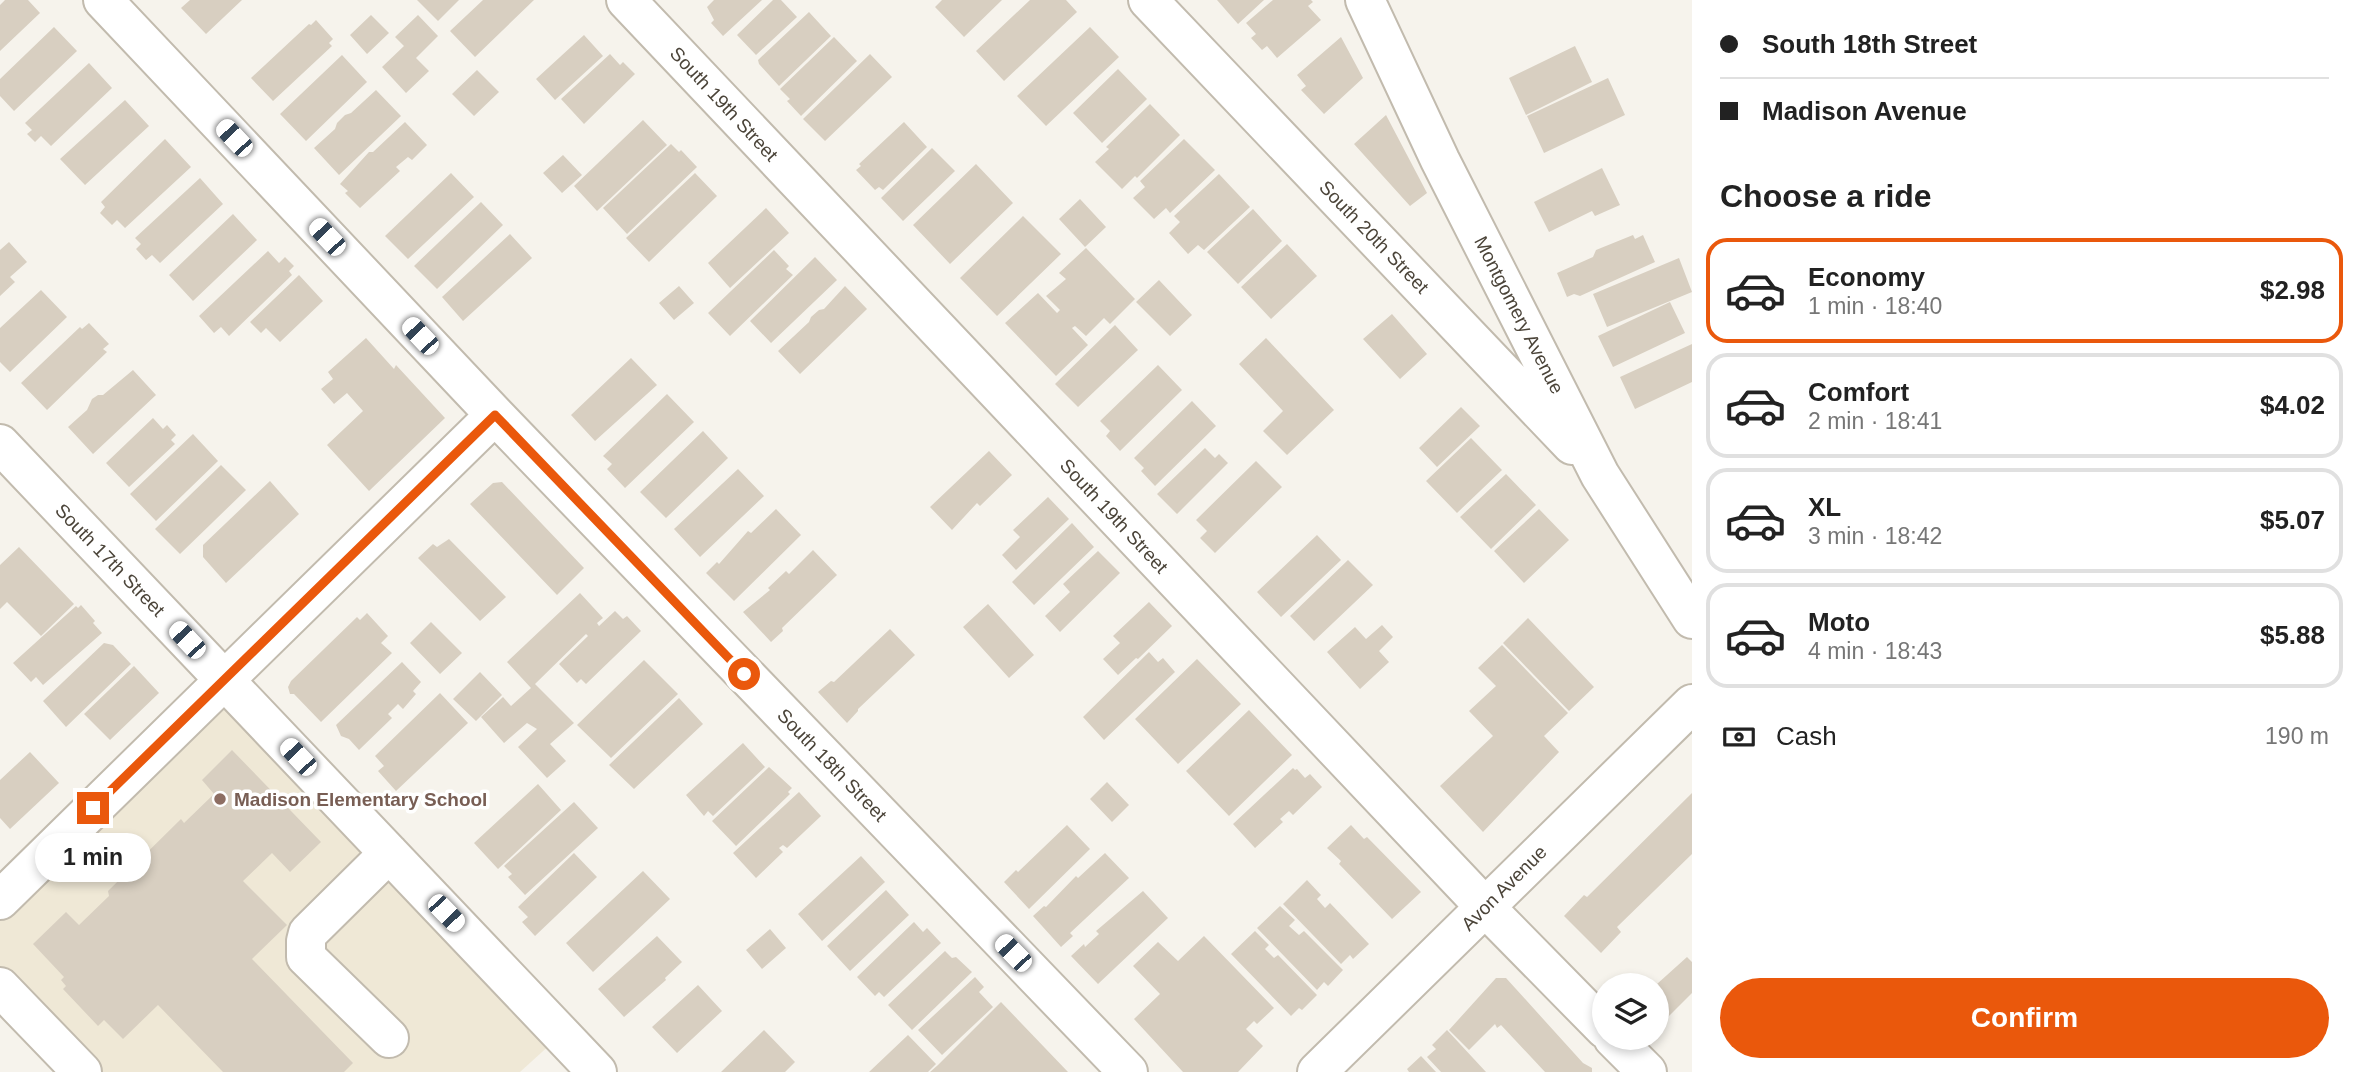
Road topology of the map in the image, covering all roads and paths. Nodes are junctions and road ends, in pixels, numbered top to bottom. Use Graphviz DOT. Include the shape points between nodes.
graph roads {
  1 [pos="103,0"];
  2 [pos="626,0"];
  3 [pos="1148,0"];
  4 [pos="1365,0"];
  5 [pos="495,415"];
  6 [pos="0,444"];
  7 [pos="1600,475"];
  8 [pos="1692,619"];
  9 [pos="224,680"];
  10 [pos="1692,704"];
  11 [pos="389,853"];
  12 [pos="0,900"];
  13 [pos="1485,907"];
  14 [pos="0,987"];
  15 [pos="1592,1016"];
  16 [pos="389,1038"];
  17 [pos="1625,1050"];
  18 [pos="82,1072"];
  19 [pos="597,1072"];
  20 [pos="1128,1072"];
  21 [pos="1317,1072"];
  22 [pos="1647,1072"];
  1 -- 5 [label="street, South 18th Street"];
  2 -- 13 [label="street, South 19th Street"];
  3 -- 7 [label="street, South 20th Street"];
  4 -- 7 [label="street, Montgomery Avenue" via="1440,160"];
  5 -- 9 [label="street"];
  5 -- 20 [label="street, South 18th Street"];
  6 -- 9 [label="street, South 17th Street"];
  7 -- 8 [label="street, Montgomery Avenue"];
  9 -- 11 [label="street, South 17th Street"];
  9 -- 12 [label="street"];
  10 -- 13 [label="street, Avon Avenue"];
  11 -- 16 [label="street" via="306,941 306,957"];
  11 -- 19 [label="street, South 17th Street"];
  13 -- 15 [label="street, South 19th Street"];
  13 -- 21 [label="street, Avon Avenue"];
  14 -- 18 [label="street"];
  17 -- 22 [label="street"];
}
